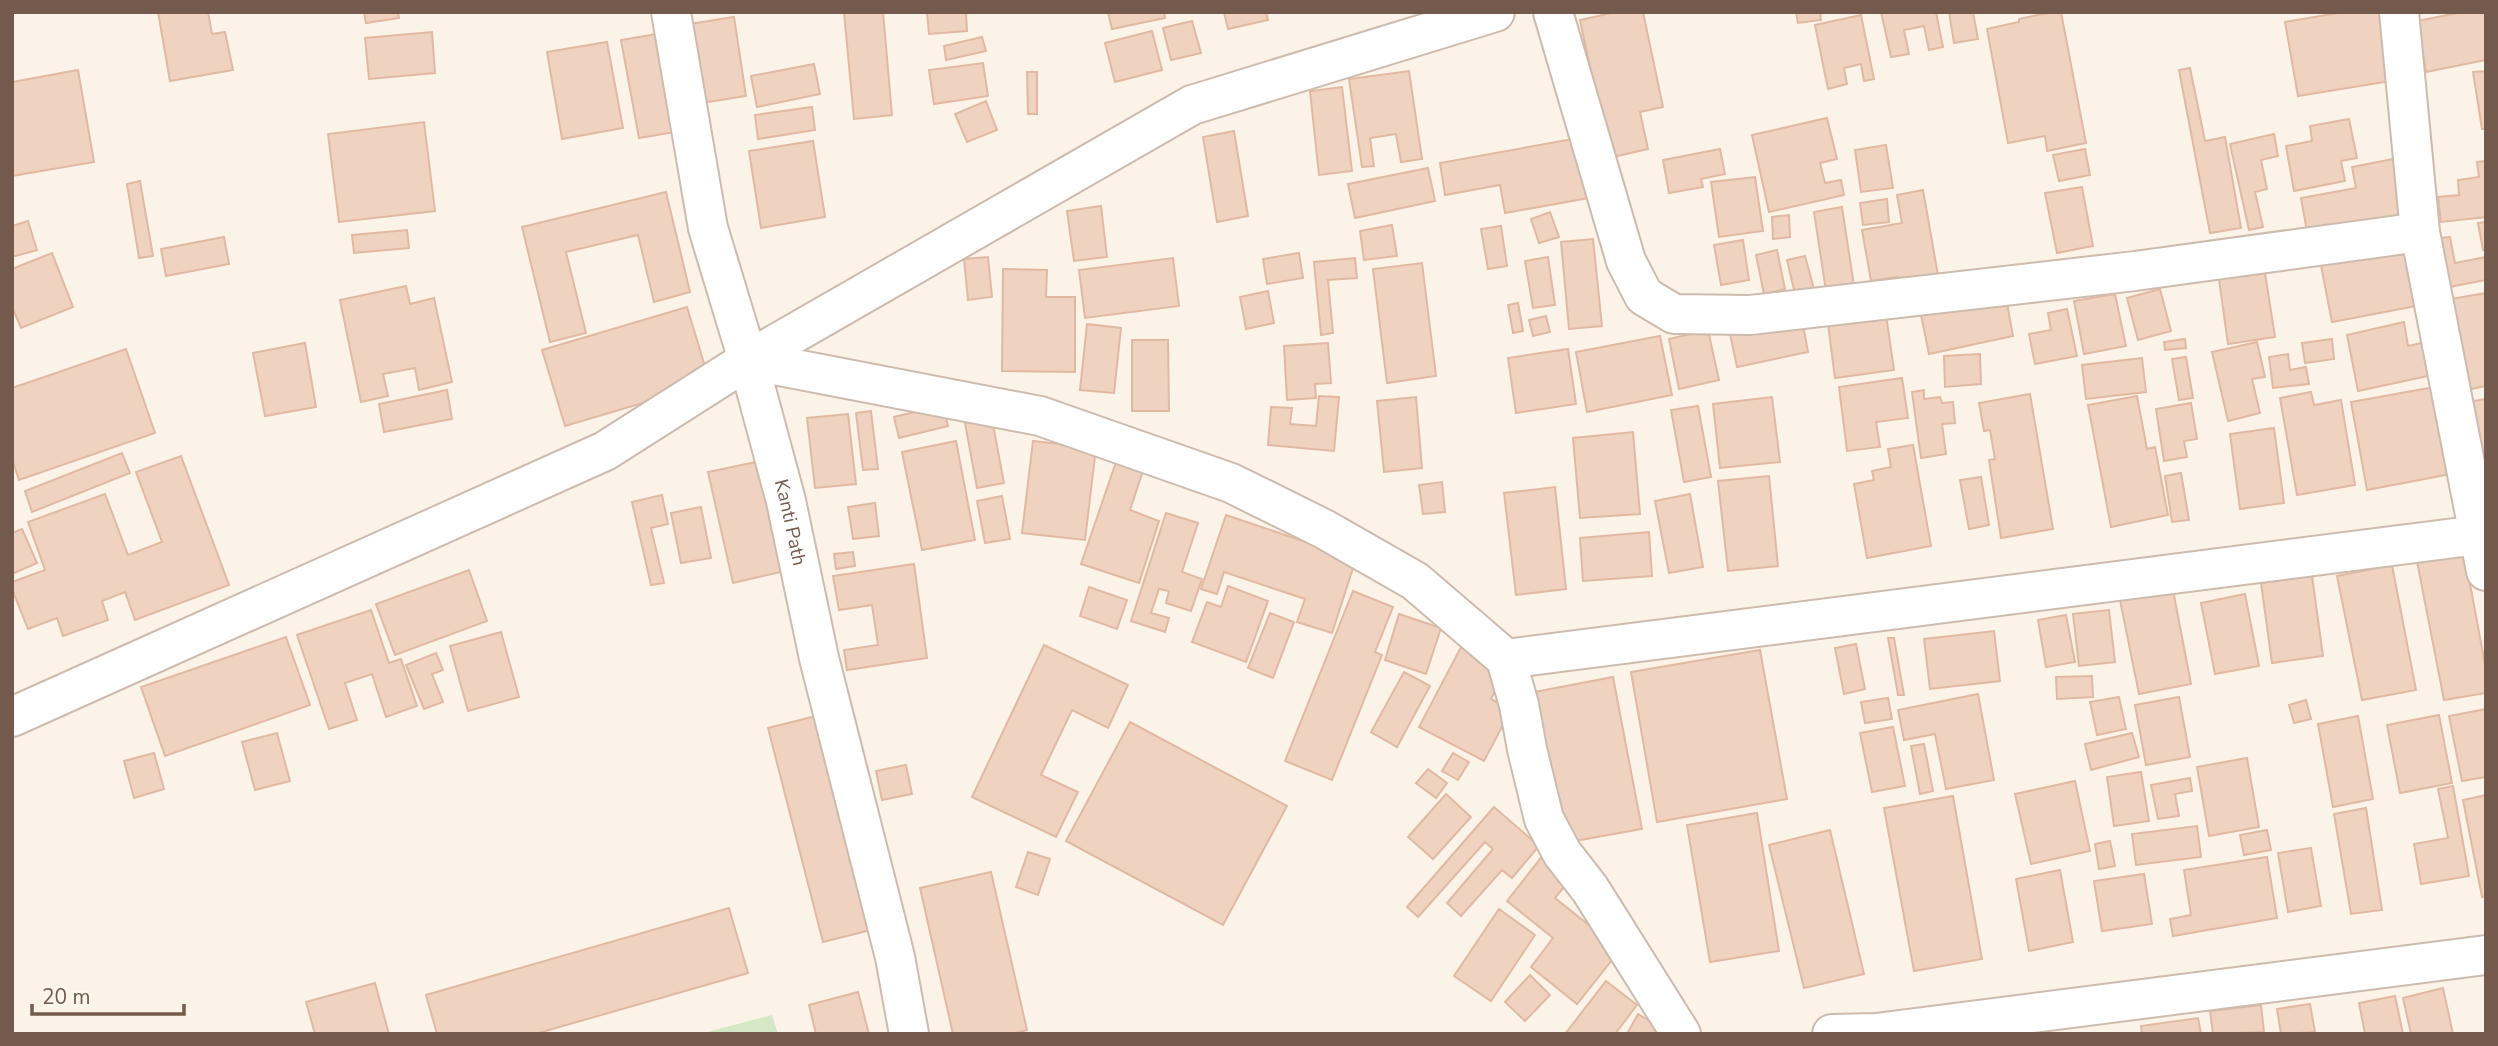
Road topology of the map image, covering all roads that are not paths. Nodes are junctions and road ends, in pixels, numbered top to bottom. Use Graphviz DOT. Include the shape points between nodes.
graph roads {
  1 [pos="671,12"];
  2 [pos="1495,12"];
  3 [pos="1553,12"];
  4 [pos="2399,12"];
  5 [pos="2420,232"];
  6 [pos="748,360"];
  7 [pos="2483,547"];
  8 [pos="1506,659"];
  9 [pos="12,717"];
  10 [pos="2486,955"];
  11 [pos="909,1034"];
  12 [pos="1681,1034"];
  13 [pos="1832,1034"];
  1 -- 6 [label="street, Kanti Path" via="708,228"];
  2 -- 6 [label="street" via="1192,105"];
  3 -- 5 [label="street" via="1626,261 1644,296 1674,314 1750,315 2135,271"];
  4 -- 5 [label="street"];
  5 -- 7 [label="street"];
  6 -- 8 [label="street" via="1040,416 1231,483 1415,581"];
  6 -- 9 [label="street" via="605,451"];
  6 -- 11 [label="street, Kanti Path" via="895,957"];
  7 -- 8 [label="street"];
  8 -- 12 [label="street" via="1544,818 1562,853 1590,889"];
  10 -- 13 [label="street"];
}
